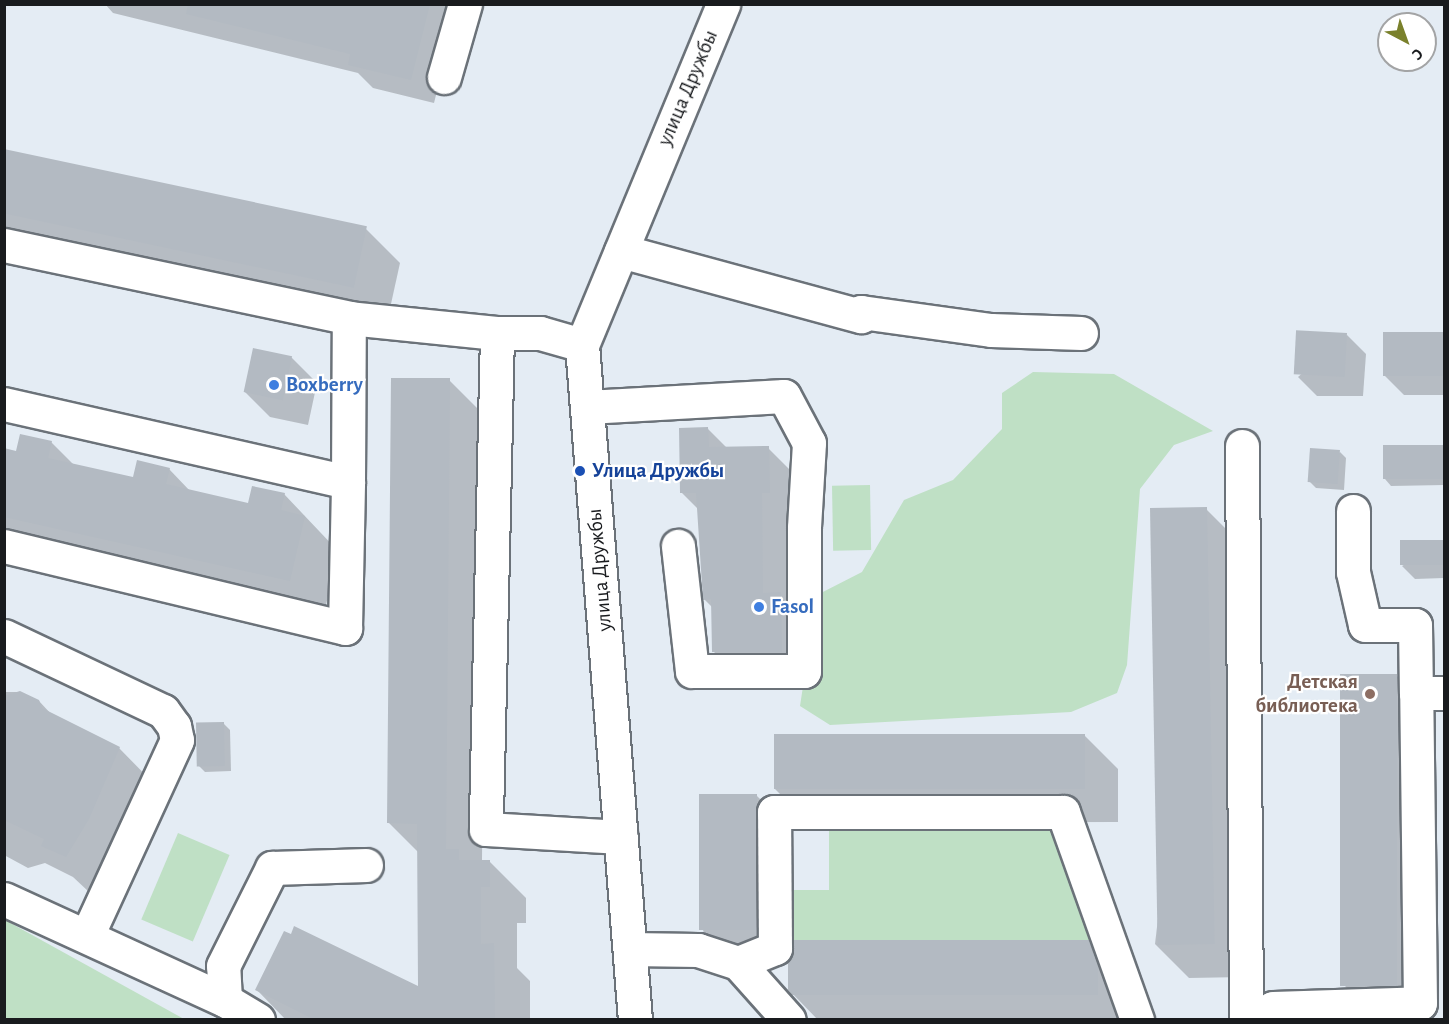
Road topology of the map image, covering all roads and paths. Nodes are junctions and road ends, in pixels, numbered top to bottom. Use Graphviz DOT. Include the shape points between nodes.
graph roads {
  1 [pos="465,4"];
  2 [pos="723,4"];
  3 [pos="444,77"];
  4 [pos="4,245"];
  5 [pos="621,251"];
  6 [pos="349,318"];
  7 [pos="497,333"];
  8 [pos="1081,333"];
  9 [pos="582,345"];
  10 [pos="4,404"];
  11 [pos="587,407"];
  12 [pos="1242,446"];
  13 [pos="348,482"];
  14 [pos="1353,511"];
  15 [pos="4,546"];
  16 [pos="678,546"];
  17 [pos="4,636"];
  18 [pos="1430,693"];
  19 [pos="621,837"];
  20 [pos="366,865"];
  21 [pos="4,899"];
  22 [pos="87,936"];
  23 [pos="630,948"];
  24 [pos="738,963"];
  25 [pos="225,1000"];
  26 [pos="258,1020"];
  27 [pos="635,1020"];
  28 [pos="789,1020"];
  29 [pos="1137,1020"];
  30 [pos="1246,1020"];
  31 [pos="1259,1020"];
  1 -- 3 [label="street"];
  2 -- 5 [label="street, улица Дружбы"];
  4 -- 6 [label="street"];
  5 -- 8 [label="street" via="861,316 861,312 991,330"];
  5 -- 9 [label="street, улица Дружбы"];
  6 -- 7 [label="street"];
  6 -- 13 [label="street"];
  7 -- 9 [label="street" via="540,333"];
  7 -- 19 [label="street" via="486,829"];
  9 -- 11 [label="street, улица Дружбы"];
  10 -- 13 [label="street"];
  11 -- 16 [label="street" via="784,396 809,443 804,528 804,671 692,671"];
  11 -- 19 [label="street, улица Дружбы"];
  12 -- 30 [label="street"];
  13 -- 15 [label="street" via="345,628"];
  14 -- 18 [label="street" via="1353,572 1365,625 1415,626"];
  17 -- 22 [label="street" via="164,711 174,726 177,740"];
  18 -- 31 [label="street" via="1420,1003 1273,1008"];
  19 -- 23 [label="street, улица Дружбы"];
  20 -- 25 [label="street" via="272,868 223,966"];
  21 -- 22 [label="street"];
  22 -- 25 [label="street"];
  23 -- 24 [label="street" via="698,950"];
  23 -- 27 [label="street, улица Дружбы"];
  24 -- 28 [label="street"];
  24 -- 29 [label="street" via="775,948 774,812 1063,812"];
  25 -- 26 [label="street"];
}
